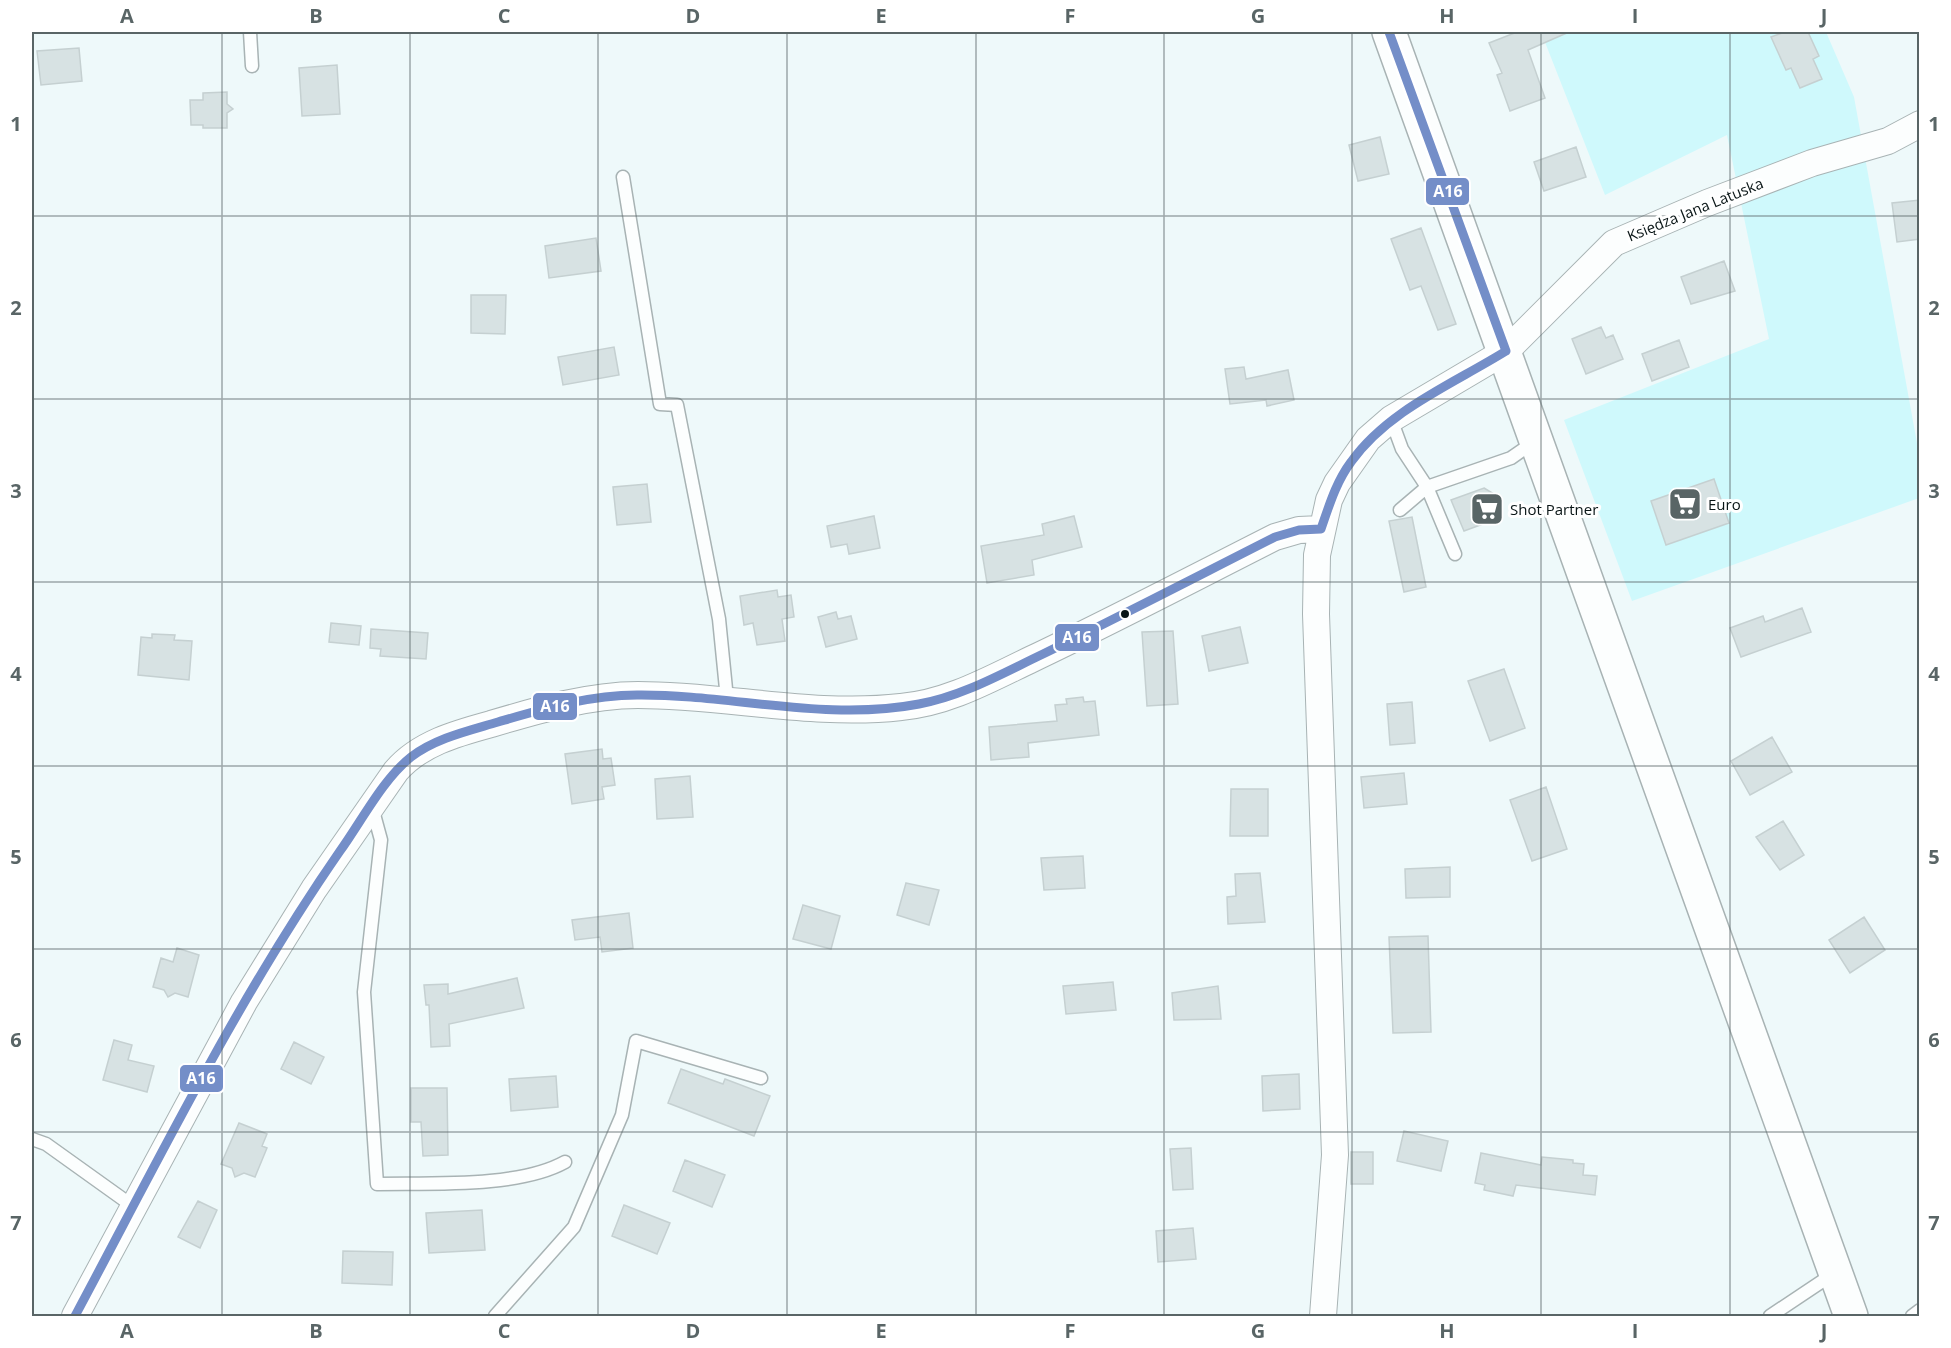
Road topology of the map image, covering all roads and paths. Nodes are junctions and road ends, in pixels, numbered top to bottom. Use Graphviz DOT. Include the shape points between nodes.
graph roads {
  1 [pos="250,32"];
  2 [pos="1389,32"];
  3 [pos="252,66"];
  4 [pos="1920,124"];
  5 [pos="623,177"];
  6 [pos="1506,351"];
  7 [pos="1391,419"];
  8 [pos="1537,440"];
  9 [pos="1426,487"];
  10 [pos="1400,510"];
  11 [pos="1321,529"];
  12 [pos="1455,554"];
  13 [pos="727,699"];
  14 [pos="372,806"];
  15 [pos="761,1078"];
  16 [pos="32,1139"];
  17 [pos="566,1162"];
  18 [pos="134,1207"];
  19 [pos="1835,1272"];
  20 [pos="1920,1310"];
  21 [pos="75,1317"];
  22 [pos="495,1317"];
  23 [pos="1323,1317"];
  24 [pos="1770,1317"];
  25 [pos="1851,1317"];
  26 [pos="1912,1317"];
  1 -- 3 [label="lane"];
  2 -- 6 [label="main road"];
  4 -- 6 [label="street, Księdza Jana Latuska" via="1888,141 1812,163 1614,243"];
  5 -- 13 [label="lane" via="660,404 677,405 719,619"];
  6 -- 7 [label="street, Księdza Jana Latuska"];
  6 -- 8 [label="main road"];
  7 -- 9 [label="lane" via="1402,449"];
  7 -- 11 [label="street, Księdza Jana Latuska" via="1368,439 1337,483"];
  8 -- 9 [label="lane" via="1511,458"];
  8 -- 19 [label="main road"];
  9 -- 10 [label="lane"];
  9 -- 12 [label="lane"];
  11 -- 13 [label="street" via="1275,537 991,678 925,704 837,708"];
  11 -- 23 [label="street, Księdza Jana Latuska" via="1316,614 1335,1155"];
  13 -- 14 [label="street" via="637,695 594,699 480,727 419,751 404,762"];
  14 -- 17 [label="lane" via="381,840 364,992 376,1184 472,1181 547,1172"];
  14 -- 18 [label="street" via="308,898 244,1002"];
  15 -- 22 [label="lane" via="636,1041 622,1115 574,1227"];
  16 -- 18 [label="lane" via="46,1144"];
  18 -- 21 [label="street"];
  19 -- 24 [label="lane"];
  19 -- 25 [label="main road"];
  20 -- 26 [label="lane"];
}
